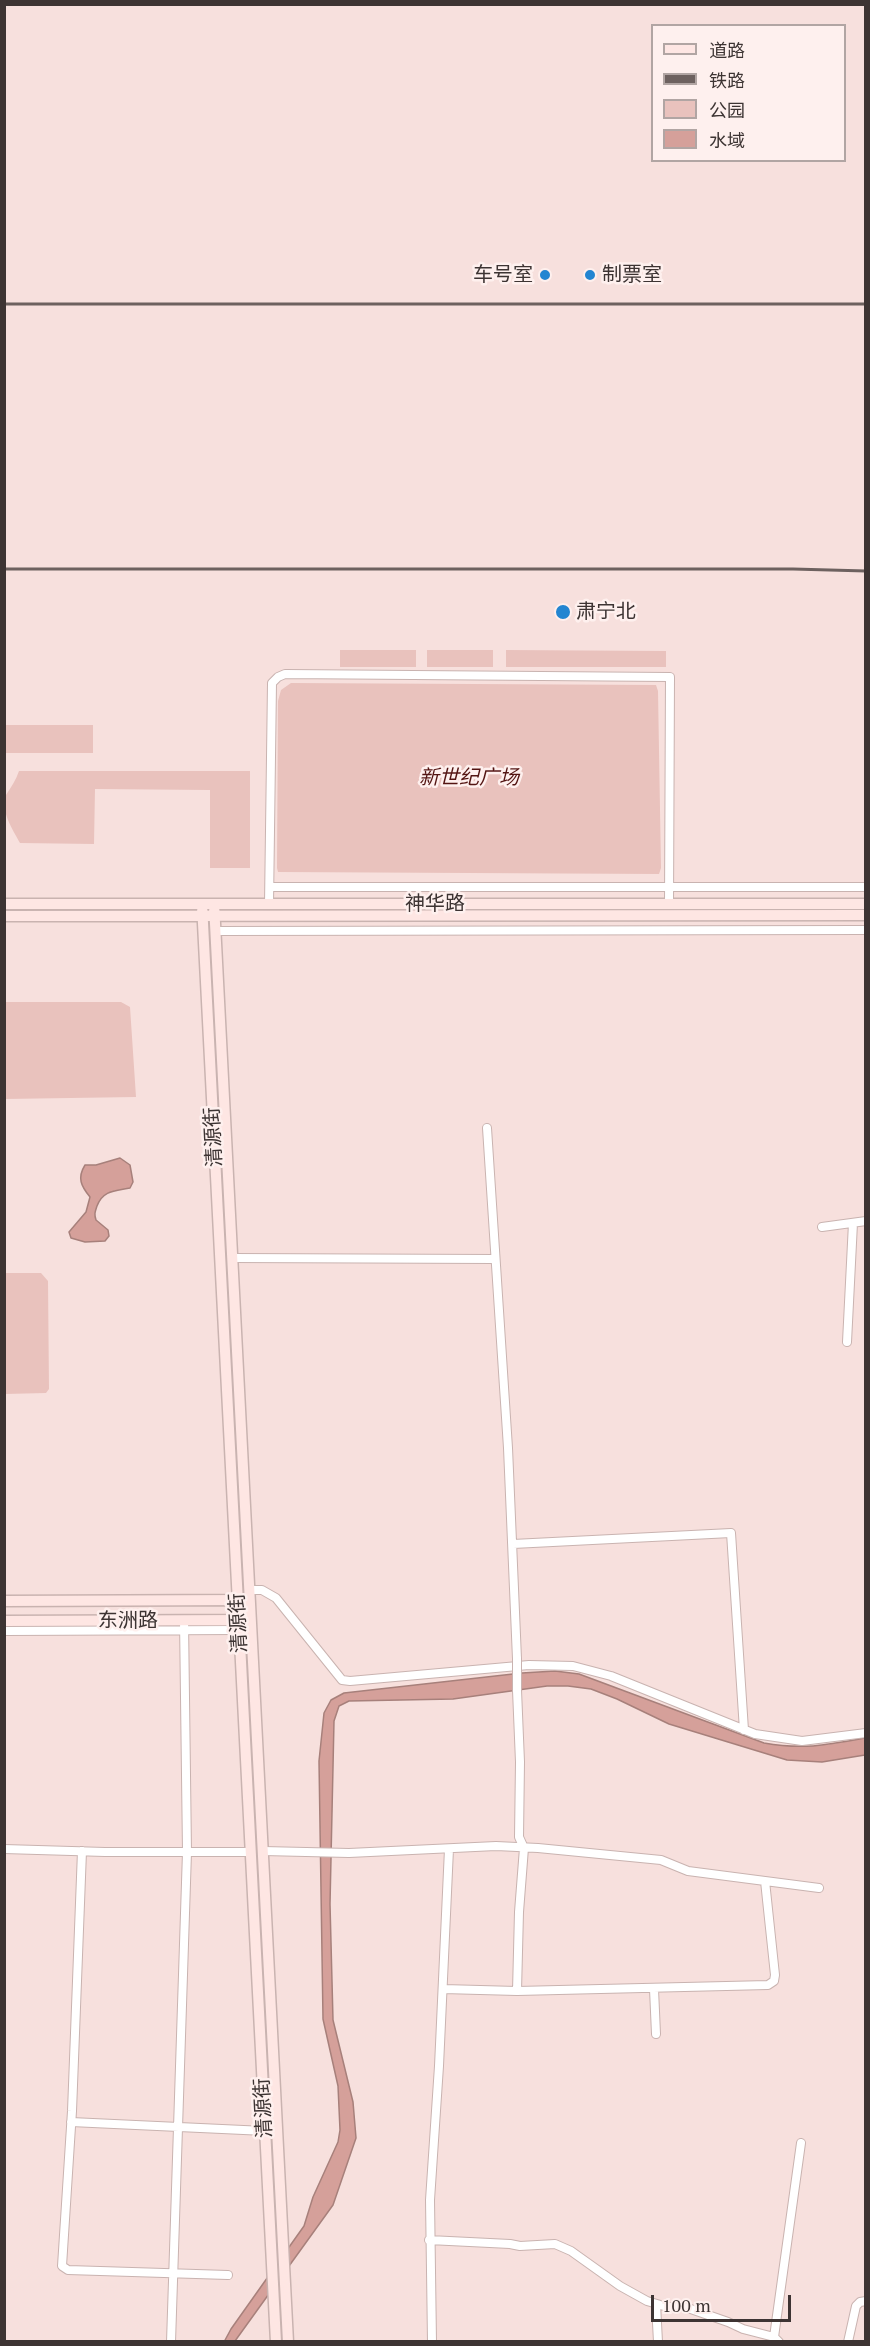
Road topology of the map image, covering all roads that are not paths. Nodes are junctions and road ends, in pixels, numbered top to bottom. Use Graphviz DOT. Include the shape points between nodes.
graph roads {
  1 [pos="270,887"];
  2 [pos="669,887"];
  3 [pos="866,887"];
  4 [pos="4,904"];
  5 [pos="270,904"];
  6 [pos="669,904"];
  7 [pos="866,904"];
  8 [pos="202,910"];
  9 [pos="214,910"];
  10 [pos="866,915"];
  11 [pos="4,916"];
  12 [pos="866,930"];
  13 [pos="215,931"];
  14 [pos="487,1128"];
  15 [pos="866,1221"];
  16 [pos="853,1223"];
  17 [pos="822,1227"];
  18 [pos="232,1258"];
  19 [pos="495,1259"];
  20 [pos="847,1342"];
  21 [pos="513,1544"];
  22 [pos="250,1595"];
  23 [pos="238,1600"];
  24 [pos="4,1601"];
  25 [pos="251,1620"];
  26 [pos="4,1621"];
  27 [pos="184,1625"];
  28 [pos="239,1625"];
  29 [pos="4,1631"];
  30 [pos="744,1730"];
  31 [pos="866,1733"];
  32 [pos="524,1848"];
  33 [pos="4,1849"];
  34 [pos="449,1849"];
  35 [pos="82,1851"];
  36 [pos="263,1851"];
  37 [pos="188,1852"];
  38 [pos="251,1852"];
  39 [pos="765,1881"];
  40 [pos="819,1888"];
  41 [pos="443,1989"];
  42 [pos="654,1989"];
  43 [pos="517,1990"];
  44 [pos="656,2034"];
  45 [pos="71,2122"];
  46 [pos="178,2128"];
  47 [pos="265,2131"];
  48 [pos="801,2143"];
  49 [pos="429,2240"];
  50 [pos="174,2273"];
  51 [pos="228,2275"];
  52 [pos="866,2301"];
  53 [pos="656,2304"];
  54 [pos="776,2339"];
  55 [pos="171,2342"];
  56 [pos="276,2342"];
  57 [pos="288,2342"];
  58 [pos="432,2342"];
  59 [pos="658,2342"];
  60 [pos="848,2342"];
  1 -- 2 [label="street"];
  1 -- 2 [label="street" via="272,683 278,677 297,674 670,676"];
  1 -- 5 [label="street"];
  2 -- 3 [label="street"];
  2 -- 6 [label="street"];
  4 -- 8 [label="main road, 神华路"];
  5 -- 6 [label="main road, 神华路"];
  5 -- 9 [label="main road, 神华路"];
  6 -- 7 [label="main road, 神华路"];
  8 -- 9 [label="main road, 神华路"];
  8 -- 11 [label="main road, 神华路"];
  8 -- 23 [label="main road, 清源街"];
  9 -- 10 [label="main road, 神华路"];
  9 -- 13 [label="main road, 清源街"];
  12 -- 13 [label="street"];
  13 -- 18 [label="main road, 清源街"];
  14 -- 19 [label="street"];
  15 -- 16 [label="street"];
  16 -- 17 [label="street"];
  16 -- 20 [label="street"];
  18 -- 19 [label="street"];
  18 -- 22 [label="main road, 清源街"];
  19 -- 21 [label="street"];
  21 -- 30 [label="street" via="731,1533"];
  21 -- 32 [label="street, bridge" via="519,1837"];
  22 -- 23 [label="main road, 东洲路"];
  22 -- 25 [label="main road, 清源街"];
  22 -- 30 [label="street" via="262,1590 276,1598 342,1680 529,1665 573,1666 610,1676"];
  23 -- 24 [label="main road, 东洲路"];
  23 -- 28 [label="main road, 清源街"];
  25 -- 28 [label="main road, 东洲路"];
  25 -- 36 [label="main road, 清源街"];
  26 -- 27 [label="main road, 东洲路"];
  27 -- 28 [label="main road, 东洲路"];
  27 -- 29 [label="street"];
  27 -- 37 [label="street"];
  28 -- 38 [label="main road, 清源街"];
  30 -- 31 [label="street" via="802,1741"];
  32 -- 34 [label="street"];
  32 -- 39 [label="street" via="662,1860 688,1871"];
  32 -- 43 [label="street"];
  33 -- 35 [label="street"];
  34 -- 36 [label="street"];
  34 -- 41 [label="street"];
  35 -- 37 [label="street"];
  35 -- 45 [label="street"];
  36 -- 57 [label="main road, 清源街"];
  37 -- 38 [label="street"];
  37 -- 46 [label="street"];
  38 -- 47 [label="main road, 清源街"];
  39 -- 40 [label="street"];
  39 -- 42 [label="street" via="774,1981 768,1985"];
  41 -- 43 [label="street"];
  41 -- 49 [label="street"];
  42 -- 43 [label="street"];
  42 -- 44 [label="street"];
  45 -- 46 [label="street"];
  45 -- 50 [label="street" via="62,2266 68,2271"];
  46 -- 47 [label="street"];
  46 -- 50 [label="street"];
  47 -- 56 [label="main road, 清源街"];
  48 -- 54 [label="street"];
  49 -- 53 [label="street" via="520,2246 555,2244 631,2293"];
  49 -- 58 [label="street"];
  50 -- 51 [label="street"];
  50 -- 55 [label="street"];
  52 -- 60 [label="street" via="856,2306"];
  53 -- 54 [label="street" via="685,2307"];
  53 -- 59 [label="street"];
}
